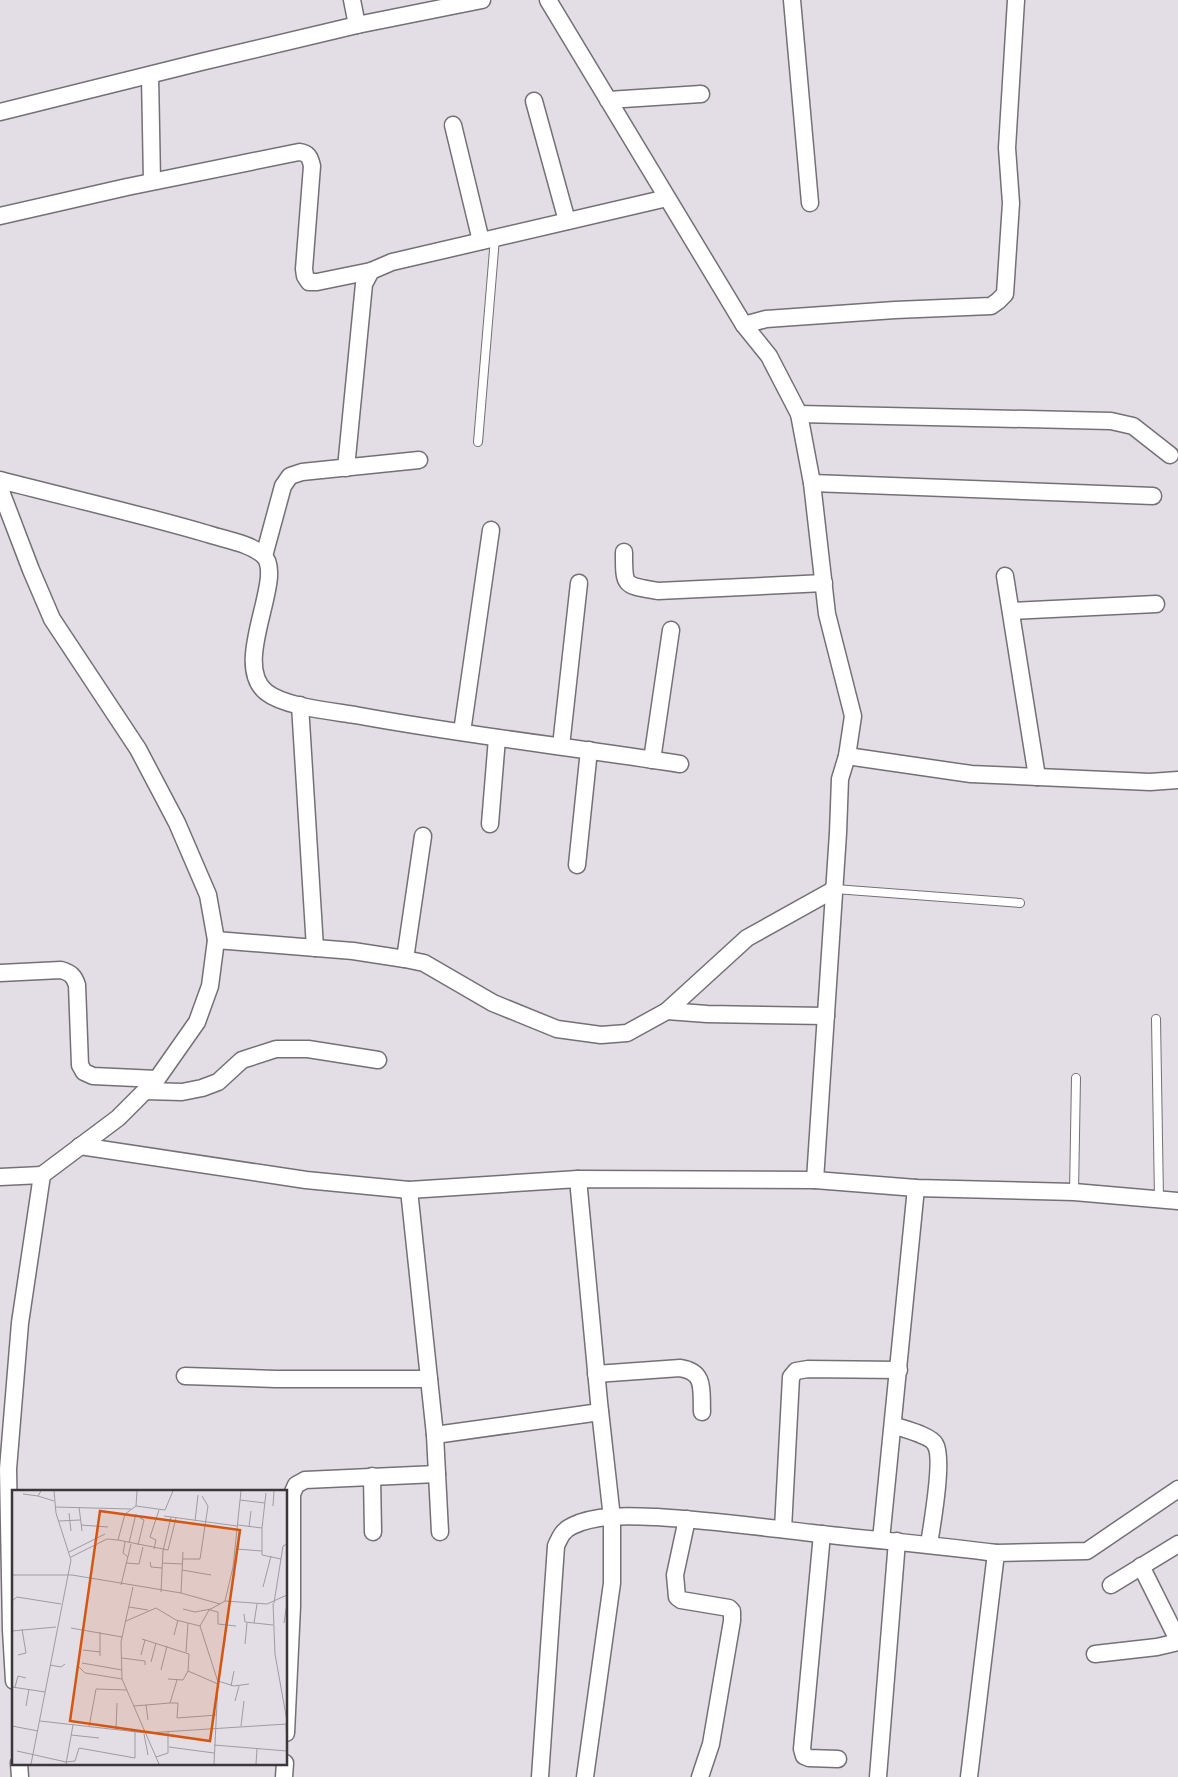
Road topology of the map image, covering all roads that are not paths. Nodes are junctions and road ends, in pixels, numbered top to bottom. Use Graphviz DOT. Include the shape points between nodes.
graph roads {
  1 [pos="352,0"];
  2 [pos="482,0"];
  3 [pos="548,0"];
  4 [pos="792,0"];
  5 [pos="1016,0"];
  6 [pos="357,25"];
  7 [pos="150,75"];
  8 [pos="701,94"];
  9 [pos="534,100"];
  10 [pos="608,100"];
  11 [pos="0,112"];
  12 [pos="453,126"];
  13 [pos="152,182"];
  14 [pos="667,198"];
  15 [pos="810,203"];
  16 [pos="0,216"];
  17 [pos="567,221"];
  18 [pos="488,239"];
  19 [pos="371,271"];
  20 [pos="744,325"];
  21 [pos="799,414"];
  22 [pos="478,442"];
  23 [pos="1170,455"];
  24 [pos="419,460"];
  25 [pos="346,468"];
  26 [pos="0,481"];
  27 [pos="812,483"];
  28 [pos="1153,496"];
  29 [pos="3,505"];
  30 [pos="491,530"];
  31 [pos="624,552"];
  32 [pos="264,556"];
  33 [pos="1005,576"];
  34 [pos="579,583"];
  35 [pos="824,584"];
  36 [pos="1156,604"];
  37 [pos="1010,612"];
  38 [pos="671,630"];
  39 [pos="300,705"];
  40 [pos="462,732"];
  41 [pos="497,738"];
  42 [pos="561,746"];
  43 [pos="589,750"];
  44 [pos="847,756"];
  45 [pos="652,760"];
  46 [pos="680,764"];
  47 [pos="1037,777"];
  48 [pos="1178,780"];
  49 [pos="490,824"];
  50 [pos="423,836"];
  51 [pos="577,865"];
  52 [pos="835,889"];
  53 [pos="1020,903"];
  54 [pos="216,940"];
  55 [pos="315,948"];
  56 [pos="405,959"];
  57 [pos="0,973"];
  58 [pos="667,1010"];
  59 [pos="826,1016"];
  60 [pos="1156,1019"];
  61 [pos="378,1060"];
  62 [pos="1076,1078"];
  63 [pos="157,1079"];
  64 [pos="145,1091"];
  65 [pos="80,1146"];
  66 [pos="42,1175"];
  67 [pos="0,1177"];
  68 [pos="578,1179"];
  69 [pos="815,1180"];
  70 [pos="916,1188"];
  71 [pos="409,1190"];
  72 [pos="1074,1192"];
  73 [pos="1159,1199"];
  74 [pos="1178,1201"];
  75 [pos="899,1370"];
  76 [pos="596,1374"];
  77 [pos="185,1376"];
  78 [pos="429,1378"];
  79 [pos="600,1412"];
  80 [pos="702,1412"];
  81 [pos="893,1425"];
  82 [pos="435,1435"];
  83 [pos="437,1474"];
  84 [pos="372,1476"];
  85 [pos="1178,1489"];
  86 [pos="612,1518"];
  87 [pos="687,1519"];
  88 [pos="782,1530"];
  89 [pos="373,1532"];
  90 [pos="440,1532"];
  91 [pos="822,1534"];
  92 [pos="889,1540"];
  93 [pos="930,1544"];
  94 [pos="1178,1544"];
  95 [pos="996,1553"];
  96 [pos="1142,1566"];
  97 [pos="1111,1585"];
  98 [pos="5,1621"];
  99 [pos="1178,1641"];
  100 [pos="1095,1654"];
  101 [pos="12,1668"];
  102 [pos="288,1691"];
  103 [pos="838,1759"];
  104 [pos="19,1764"];
  105 [pos="285,1764"];
  106 [pos="20,1777"];
  107 [pos="284,1777"];
  108 [pos="540,1777"];
  109 [pos="585,1777"];
  110 [pos="700,1777"];
  111 [pos="878,1777"];
  112 [pos="969,1777"];
  1 -- 6 [label="street"];
  2 -- 6 [label="street"];
  3 -- 10 [label="street"];
  4 -- 15 [label="street"];
  5 -- 20 [label="street" via="1007,148 1011,203 1005,294 991,306 776,319"];
  6 -- 7 [label="street"];
  7 -- 11 [label="street"];
  7 -- 13 [label="street"];
  8 -- 10 [label="street"];
  9 -- 17 [label="street"];
  10 -- 14 [label="street"];
  12 -- 18 [label="street"];
  13 -- 16 [label="street"];
  13 -- 19 [label="street" via="262,158 305,153 312,166 305,276 309,282 317,282"];
  14 -- 17 [label="street"];
  14 -- 20 [label="street"];
  17 -- 18 [label="street"];
  18 -- 19 [label="street" via="392,262"];
  18 -- 22 [label="lane"];
  19 -- 25 [label="street" via="364,284"];
  20 -- 21 [label="street" via="769,356"];
  21 -- 23 [label="street" via="1111,420 1133,426"];
  21 -- 27 [label="street"];
  24 -- 25 [label="street"];
  25 -- 32 [label="street" via="290,476 283,486"];
  26 -- 29 [label="street"];
  26 -- 32 [label="street" via="182,527 248,546"];
  27 -- 28 [label="street"];
  27 -- 35 [label="street"];
  29 -- 54 [label="street" via="52,619 138,749 177,823 208,895"];
  30 -- 40 [label="street"];
  31 -- 35 [label="street" via="624,574 631,587 658,591"];
  32 -- 39 [label="street" via="270,573 258,624 254,668 263,690 273,697"];
  33 -- 37 [label="street"];
  34 -- 42 [label="street"];
  35 -- 44 [label="street" via="827,614 853,716"];
  36 -- 37 [label="street"];
  37 -- 47 [label="street"];
  38 -- 45 [label="street"];
  39 -- 40 [label="street"];
  39 -- 55 [label="street"];
  40 -- 41 [label="street"];
  41 -- 42 [label="street"];
  41 -- 49 [label="street"];
  42 -- 43 [label="street"];
  43 -- 45 [label="street"];
  43 -- 51 [label="street"];
  44 -- 47 [label="street" via="971,774"];
  44 -- 52 [label="street" via="840,779"];
  45 -- 46 [label="street"];
  47 -- 48 [label="street" via="1150,782"];
  50 -- 56 [label="street"];
  52 -- 53 [label="lane"];
  52 -- 58 [label="street" via="747,938"];
  52 -- 59 [label="street"];
  54 -- 55 [label="street"];
  54 -- 63 [label="street" via="210,986 197,1022"];
  55 -- 56 [label="street"];
  56 -- 58 [label="street" via="424,963 493,1003 557,1029 601,1035 627,1032"];
  57 -- 63 [label="street" via="61,970 71,973 77,986 80,1065 84,1072 93,1076"];
  58 -- 59 [label="street"];
  59 -- 69 [label="street"];
  60 -- 73 [label="lane"];
  61 -- 64 [label="street" via="308,1049 276,1048 242,1060 218,1082 202,1088 182,1092"];
  62 -- 72 [label="lane"];
  63 -- 64 [label="street"];
  64 -- 65 [label="street" via="118,1118"];
  65 -- 66 [label="street"];
  65 -- 71 [label="street" via="306,1180"];
  66 -- 67 [label="street"];
  66 -- 98 [label="street" via="20,1324 8,1469"];
  68 -- 69 [label="street"];
  68 -- 71 [label="street"];
  68 -- 76 [label="street"];
  69 -- 70 [label="street"];
  70 -- 72 [label="street"];
  70 -- 75 [label="street"];
  71 -- 78 [label="street"];
  72 -- 73 [label="street"];
  73 -- 74 [label="street"];
  75 -- 81 [label="street"];
  75 -- 88 [label="street" via="808,1369 796,1371 790,1377"];
  76 -- 79 [label="street"];
  76 -- 80 [label="street" via="691,1370 701,1386"];
  77 -- 78 [label="street"];
  78 -- 82 [label="street"];
  79 -- 82 [label="street"];
  79 -- 86 [label="street"];
  81 -- 92 [label="street"];
  81 -- 93 [label="street" via="935,1442 938,1470"];
  82 -- 83 [label="street"];
  83 -- 84 [label="street"];
  83 -- 90 [label="street"];
  84 -- 89 [label="street"];
  84 -- 102 [label="street" via="305,1480 296,1485 292,1494"];
  85 -- 95 [label="street" via="1087,1551"];
  86 -- 87 [label="street"];
  86 -- 108 [label="street" via="572,1526 561,1534 556,1546"];
  86 -- 109 [label="street" via="612,1583"];
  87 -- 88 [label="street"];
  87 -- 110 [label="street" via="675,1575 677,1597 732,1611 711,1744"];
  88 -- 91 [label="street"];
  91 -- 92 [label="street"];
  91 -- 103 [label="street" via="802,1749 804,1756 809,1758"];
  92 -- 93 [label="street"];
  92 -- 111 [label="street"];
  93 -- 95 [label="street"];
  94 -- 96 [label="street"];
  95 -- 112 [label="street"];
  96 -- 97 [label="street"];
  96 -- 99 [label="street"];
  98 -- 101 [label="street"];
  99 -- 100 [label="street" via="1157,1648"];
  104 -- 106 [label="street"];
  105 -- 107 [label="street"];
}
